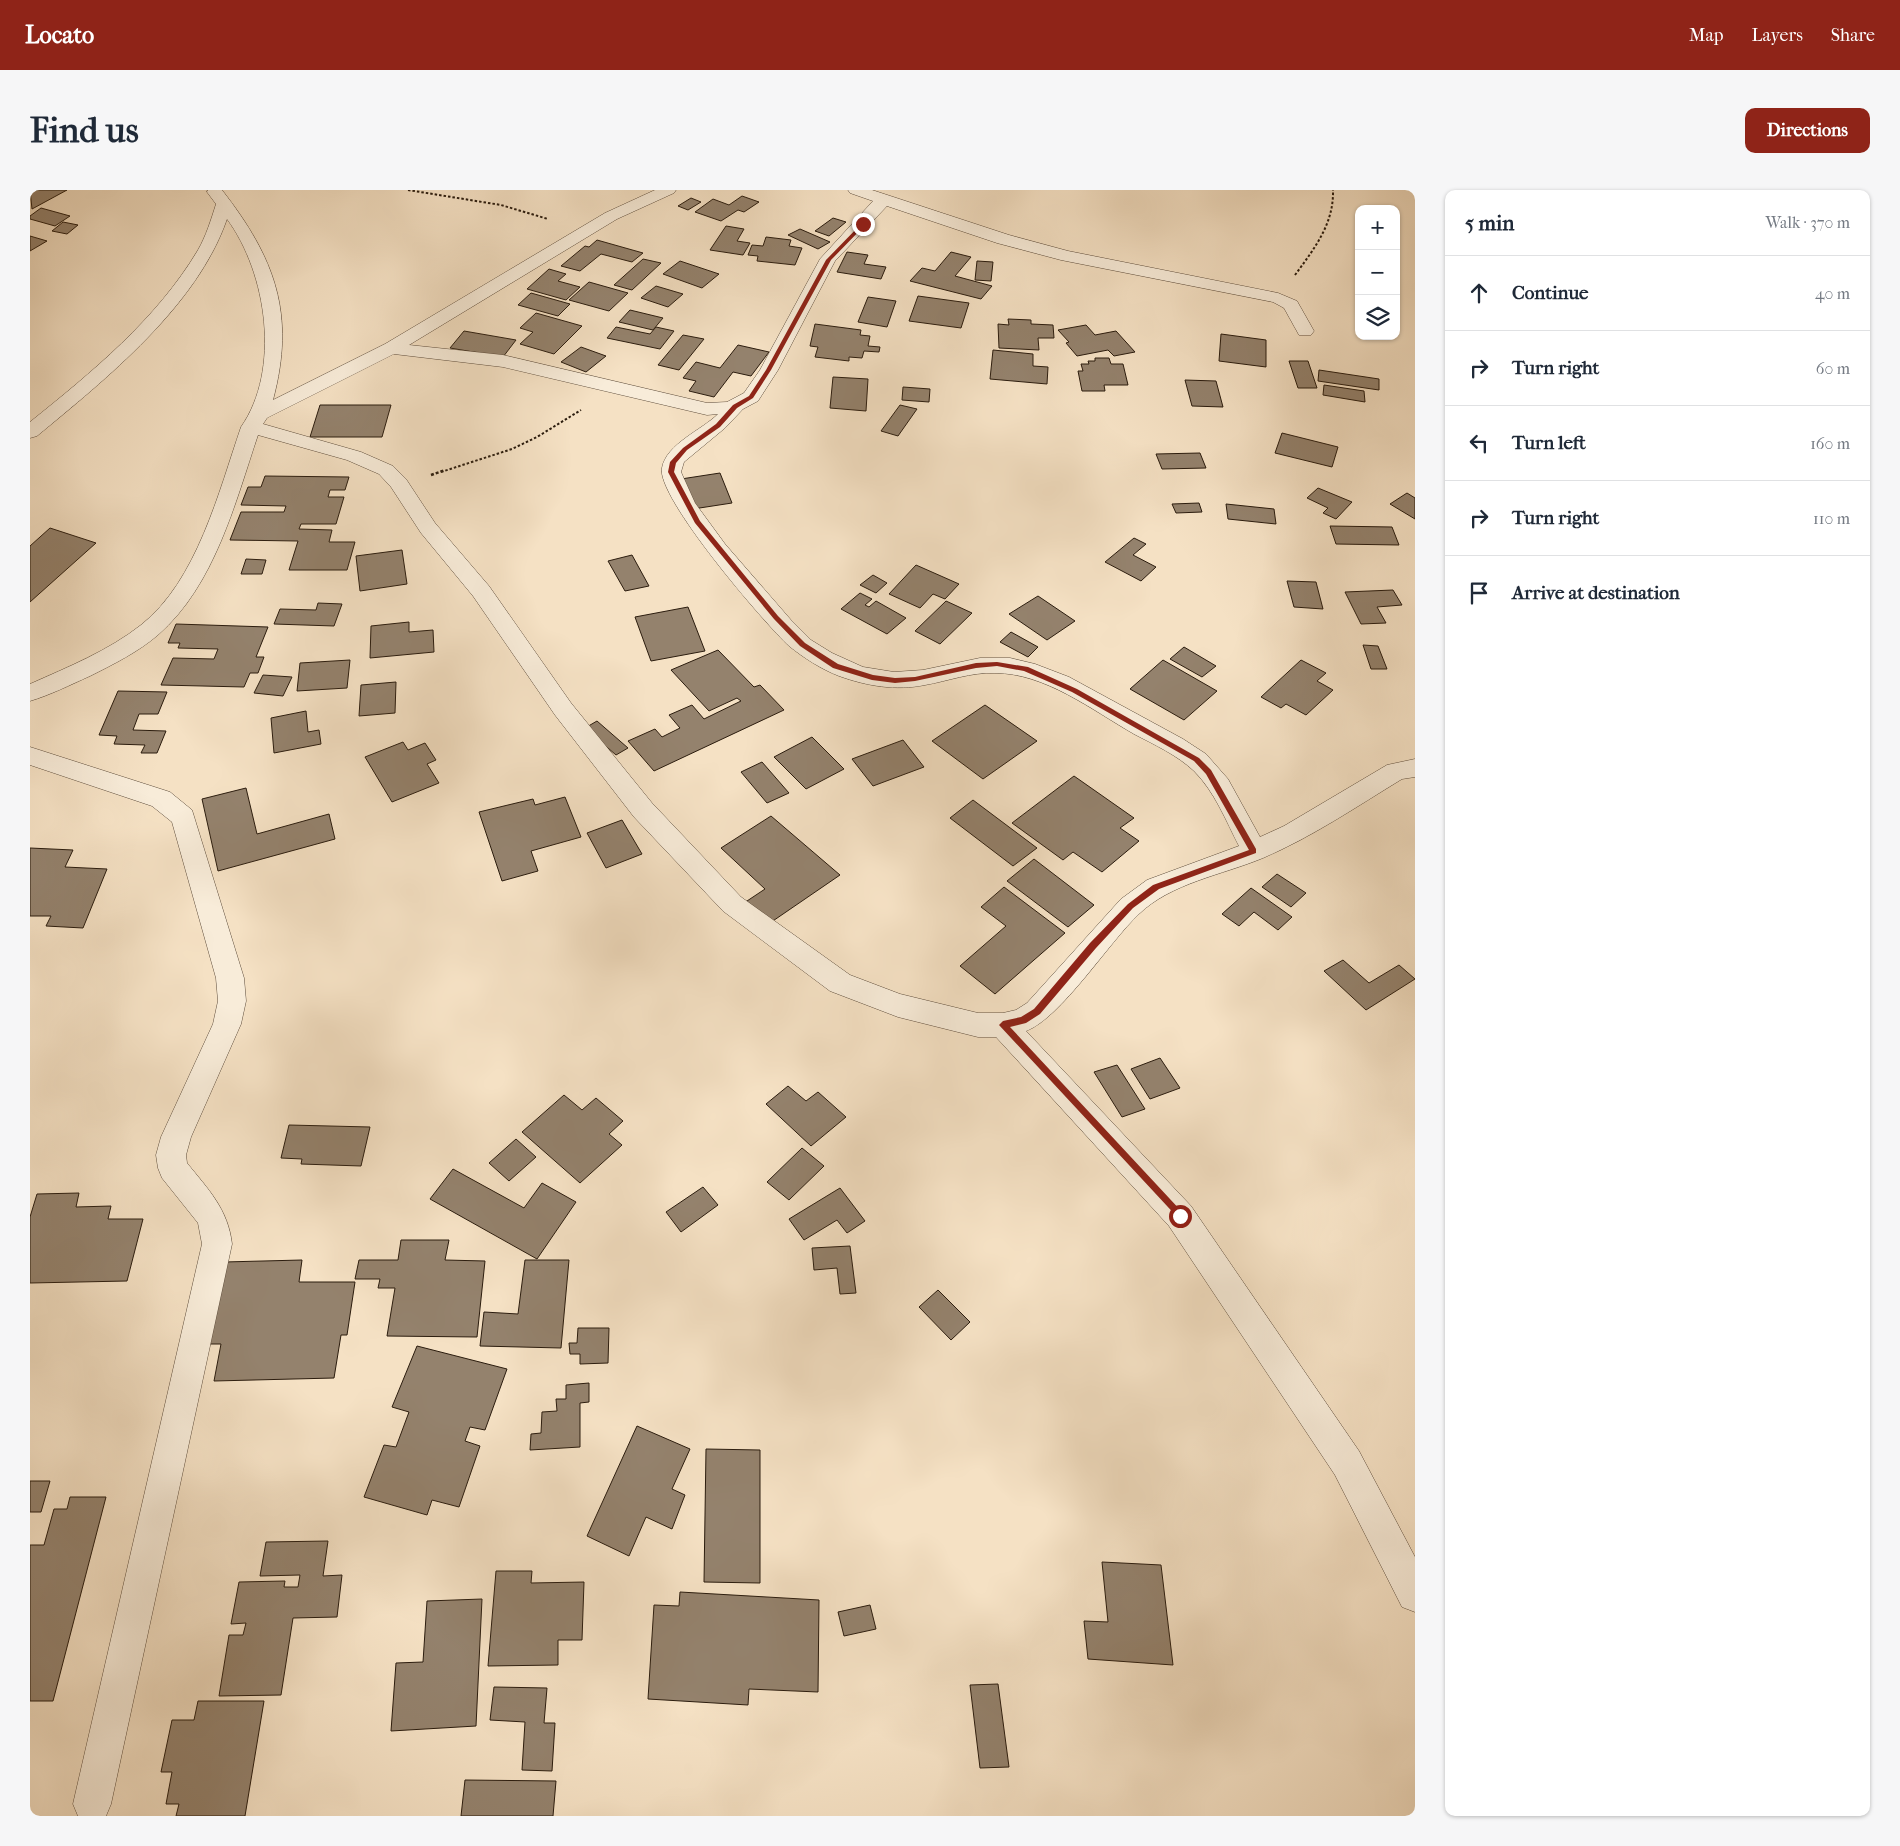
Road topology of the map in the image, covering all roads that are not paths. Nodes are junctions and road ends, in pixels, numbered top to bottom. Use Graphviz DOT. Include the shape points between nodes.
graph roads {
  1 [pos="668,190"];
  2 [pos="856,190"];
  3 [pos="218,197"];
  4 [pos="883,200"];
  5 [pos="1305,331"];
  6 [pos="390,348"];
  7 [pos="735,407"];
  8 [pos="256,421"];
  9 [pos="30,432"];
  10 [pos="30,693"];
  11 [pos="30,756"];
  12 [pos="1415,768"];
  13 [pos="1254,851"];
  14 [pos="1003,1025"];
  15 [pos="1415,1594"];
  16 [pos="92,1804"];
  1 -- 6 [label="street" via="611,216"];
  2 -- 4 [label="street"];
  3 -- 8 [label="street" via="242,227 253,248 270,307 274,331 272,362"];
  3 -- 9 [label="street" via="206,249 157,314 108,363"];
  4 -- 5 [label="street" via="1003,240 1278,298 1291,305"];
  4 -- 7 [label="street" via="828,260 769,370 751,397"];
  6 -- 7 [label="street" via="503,361 707,409"];
  6 -- 8 [label="street"];
  7 -- 13 [label="street" via="718,425 677,457 671,472 698,522 802,645 836,666 872,678 915,679 997,664 1025,669 1075,690 1179,748 1203,766 1223,794"];
  8 -- 10 [label="street" via="200,564 177,599 152,629 114,655"];
  8 -- 14 [label="street" via="380,465 399,483 428,528 481,591 563,709 636,803 732,904 840,983 898,1004 978,1025"];
  11 -- 16 [label="street" via="162,799 183,816 230,978 232,1001 227,1024 171,1155 173,1168 210,1214 217,1244"];
  12 -- 13 [label="street" via="1396,771 1293,833"];
  13 -- 14 [label="street" via="1156,887 1124,913 1037,1012"];
  14 -- 15 [label="street" via="1180,1216 1347,1463"];
}
